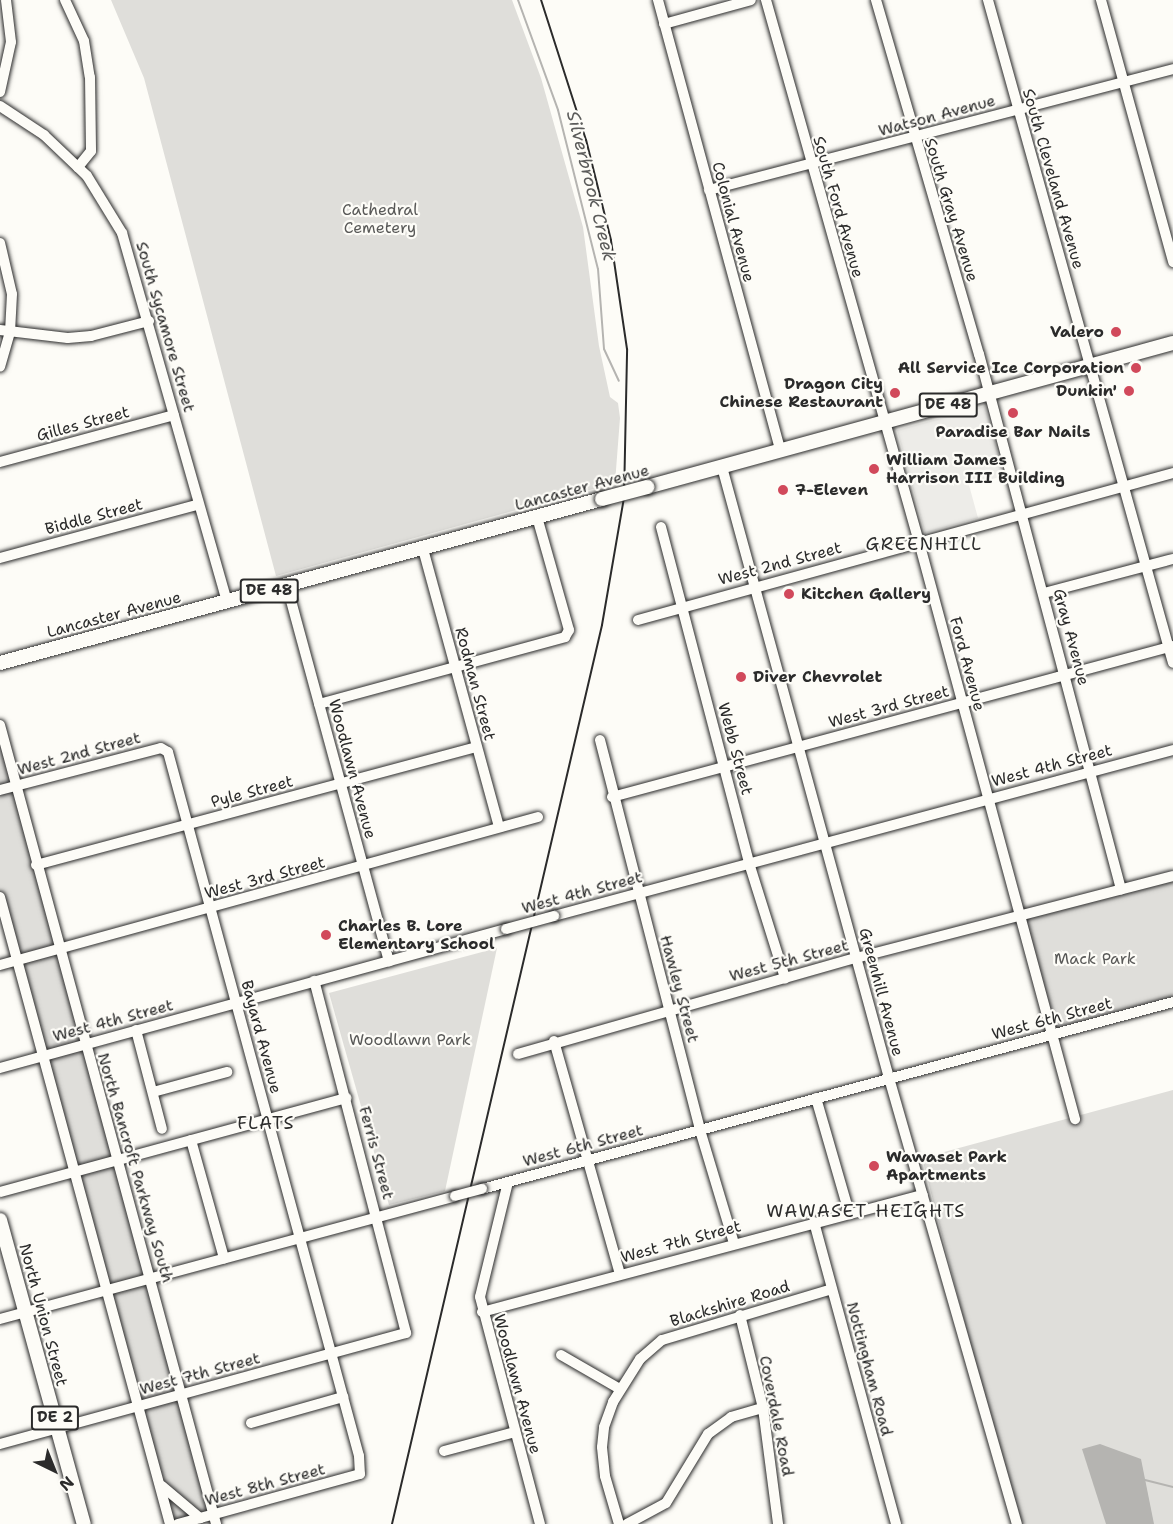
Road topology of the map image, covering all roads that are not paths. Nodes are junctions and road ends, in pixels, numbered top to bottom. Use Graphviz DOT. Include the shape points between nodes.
graph roads {
  1 [pos="6,0"];
  2 [pos="65,0"];
  3 [pos="658,0"];
  4 [pos="751,0"];
  5 [pos="766,0"];
  6 [pos="876,0"];
  7 [pos="988,0"];
  8 [pos="1101,0"];
  9 [pos="664,24"];
  10 [pos="1173,69"];
  11 [pos="1122,82"];
  12 [pos="0,92"];
  13 [pos="0,106"];
  14 [pos="1018,110"];
  15 [pos="914,138"];
  16 [pos="811,165"];
  17 [pos="78,167"];
  18 [pos="709,190"];
  19 [pos="0,243"];
  20 [pos="1173,261"];
  21 [pos="149,321"];
  22 [pos="5,331"];
  23 [pos="1173,343"];
  24 [pos="1091,366"];
  25 [pos="0,367"];
  26 [pos="990,394"];
  27 [pos="174,415"];
  28 [pos="883,423"];
  29 [pos="781,452"];
  30 [pos="0,462"];
  31 [pos="722,466"];
  32 [pos="1173,473"];
  33 [pos="1125,486"];
  34 [pos="196,505"];
  35 [pos="1022,513"];
  36 [pos="537,517"];
  37 [pos="661,527"];
  38 [pos="919,542"];
  39 [pos="423,549"];
  40 [pos="0,558"];
  41 [pos="1173,559"];
  42 [pos="1146,566"];
  43 [pos="286,586"];
  44 [pos="754,586"];
  45 [pos="1044,593"];
  46 [pos="227,602"];
  47 [pos="683,607"];
  48 [pos="638,620"];
  49 [pos="1171,647"];
  50 [pos="0,663"];
  51 [pos="1173,663"];
  52 [pos="455,665"];
  53 [pos="1065,675"];
  54 [pos="962,703"];
  55 [pos="319,704"];
  56 [pos="0,725"];
  57 [pos="600,740"];
  58 [pos="476,747"];
  59 [pos="798,747"];
  60 [pos="165,748"];
  61 [pos="1173,750"];
  62 [pos="724,767"];
  63 [pos="1092,771"];
  64 [pos="341,784"];
  65 [pos="16,785"];
  66 [pos="0,790"];
  67 [pos="612,797"];
  68 [pos="988,798"];
  69 [pos="538,817"];
  70 [pos="188,824"];
  71 [pos="499,827"];
  72 [pos="824,842"];
  73 [pos="749,863"];
  74 [pos="36,865"];
  75 [pos="364,867"];
  76 [pos="1173,876"];
  77 [pos="1121,889"];
  78 [pos="638,894"];
  79 [pos="0,897"];
  80 [pos="211,908"];
  81 [pos="1019,914"];
  82 [pos="58,950"];
  83 [pos="856,958"];
  84 [pos="17,961"];
  85 [pos="390,961"];
  86 [pos="0,965"];
  87 [pos="784,978"];
  88 [pos="314,981"];
  89 [pos="1173,1002"];
  90 [pos="236,1003"];
  91 [pos="669,1009"];
  92 [pos="136,1030"];
  93 [pos="1050,1035"];
  94 [pos="554,1041"];
  95 [pos="85,1044"];
  96 [pos="518,1054"];
  97 [pos="42,1056"];
  98 [pos="0,1068"];
  99 [pos="227,1072"];
  100 [pos="889,1078"];
  101 [pos="153,1092"];
  102 [pos="346,1098"];
  103 [pos="816,1098"];
  104 [pos="268,1119"];
  105 [pos="1075,1119"];
  106 [pos="162,1129"];
  107 [pos="700,1130"];
  108 [pos="191,1140"];
  109 [pos="117,1160"];
  110 [pos="586,1161"];
  111 [pos="74,1172"];
  112 [pos="508,1182"];
  113 [pos="0,1192"];
  114 [pos="923,1195"];
  115 [pos="849,1212"];
  116 [pos="378,1217"];
  117 [pos="0,1220"];
  118 [pos="814,1222"];
  119 [pos="300,1238"];
  120 [pos="734,1243"];
  121 [pos="224,1258"];
  122 [pos="620,1274"];
  123 [pos="150,1278"];
  124 [pos="832,1289"];
  125 [pos="106,1290"];
  126 [pos="26,1312"];
  127 [pos="482,1312"];
  128 [pos="740,1315"];
  129 [pos="0,1319"];
  130 [pos="406,1333"];
  131 [pos="332,1354"];
  132 [pos="561,1355"];
  133 [pos="620,1389"];
  134 [pos="180,1395"];
  135 [pos="343,1397"];
  136 [pos="138,1407"];
  137 [pos="763,1408"];
  138 [pos="251,1423"];
  139 [pos="57,1428"];
  140 [pos="515,1432"];
  141 [pos="0,1444"];
  142 [pos="444,1450"];
  143 [pos="360,1474"];
  144 [pos="162,1486"];
  145 [pos="200,1518"];
  146 [pos="215,1519"];
  147 [pos="84,1524"];
  148 [pos="170,1524"];
  149 [pos="178,1524"];
  150 [pos="540,1524"];
  151 [pos="619,1524"];
  152 [pos="627,1524"];
  153 [pos="778,1524"];
  154 [pos="896,1524"];
  155 [pos="1017,1524"];
  1 -- 12 [label="street" via="11,42"];
  2 -- 17 [label="street" via="84,41 90,77 91,151"];
  3 -- 9 [label="street, Colonial Avenue"];
  4 -- 9 [label="street"];
  5 -- 16 [label="street, South Ford Avenue"];
  6 -- 15 [label="street, South Gray Avenue"];
  7 -- 14 [label="street, South Cleveland Avenue"];
  8 -- 11 [label="street"];
  9 -- 18 [label="street, Colonial Avenue"];
  10 -- 11 [label="street, Watson Avenue"];
  11 -- 14 [label="street, Watson Avenue"];
  11 -- 20 [label="street"];
  13 -- 17 [label="street, South Sycamore Street" via="44,135"];
  14 -- 15 [label="street, Watson Avenue"];
  14 -- 24 [label="street, South Cleveland Avenue"];
  15 -- 16 [label="street, Watson Avenue"];
  15 -- 26 [label="street, South Gray Avenue"];
  16 -- 18 [label="street, Watson Avenue"];
  16 -- 28 [label="street, South Ford Avenue"];
  17 -- 21 [label="street, South Sycamore Street" via="122,233"];
  18 -- 29 [label="street, Colonial Avenue"];
  19 -- 22 [label="street" via="10,278"];
  21 -- 22 [label="street" via="91,336"];
  21 -- 27 [label="street, South Sycamore Street"];
  22 -- 25 [label="street"];
  23 -- 24 [label="main road, Lancaster Avenue / DE 48"];
  24 -- 26 [label="main road, Lancaster Avenue / DE 48"];
  24 -- 33 [label="street, South Cleveland Avenue"];
  26 -- 28 [label="main road, Lancaster Avenue / DE 48"];
  26 -- 35 [label="street, Gray Avenue"];
  27 -- 30 [label="street, Gilles Street"];
  27 -- 34 [label="street, South Sycamore Street"];
  28 -- 29 [label="main road, Lancaster Avenue / DE 48"];
  28 -- 38 [label="street, Ford Avenue"];
  29 -- 31 [label="main road, Lancaster Avenue / DE 48"];
  31 -- 36 [label="main road, Lancaster Avenue / DE 48, bridge"];
  31 -- 44 [label="street, Greenhill Avenue"];
  32 -- 33 [label="street, West 2nd Street"];
  33 -- 35 [label="street, West 2nd Street"];
  33 -- 42 [label="street, South Cleveland Avenue"];
  34 -- 40 [label="street, Biddle Street"];
  34 -- 46 [label="street, South Sycamore Street"];
  35 -- 38 [label="street, West 2nd Street"];
  35 -- 45 [label="street, Gray Avenue"];
  36 -- 39 [label="main road, Lancaster Avenue / DE 48"];
  36 -- 52 [label="street" via="568,634"];
  37 -- 47 [label="street, Webb Street"];
  38 -- 44 [label="street, West 2nd Street"];
  38 -- 54 [label="street, Ford Avenue"];
  39 -- 43 [label="main road, Lancaster Avenue / DE 48"];
  39 -- 52 [label="street, Rodman Street"];
  41 -- 42 [label="street"];
  42 -- 45 [label="street"];
  42 -- 49 [label="street, South Cleveland Avenue"];
  43 -- 46 [label="main road, Lancaster Avenue / DE 48"];
  43 -- 55 [label="street, Woodlawn Avenue"];
  44 -- 47 [label="street, West 2nd Street"];
  44 -- 59 [label="street, Greenhill Avenue"];
  45 -- 53 [label="street, Gray Avenue"];
  46 -- 50 [label="main road, Lancaster Avenue / DE 48"];
  47 -- 48 [label="street, West 2nd Street"];
  47 -- 62 [label="street, Webb Street"];
  49 -- 51 [label="street, South Cleveland Avenue"];
  49 -- 53 [label="street, West 3rd Street"];
  52 -- 55 [label="street"];
  52 -- 58 [label="street, Rodman Street"];
  53 -- 54 [label="street, West 3rd Street"];
  53 -- 63 [label="street, Gray Avenue"];
  54 -- 59 [label="street, West 3rd Street"];
  54 -- 68 [label="street, Ford Avenue"];
  55 -- 64 [label="street, Woodlawn Avenue"];
  56 -- 65 [label="street, North Bancroft Parkway South"];
  57 -- 67 [label="street, Hawley Street"];
  58 -- 64 [label="street, Pyle Street"];
  58 -- 71 [label="street, Rodman Street"];
  59 -- 62 [label="street, West 3rd Street"];
  59 -- 72 [label="street, Greenhill Avenue"];
  60 -- 65 [label="street, West 2nd Street"];
  60 -- 70 [label="street, Bayard Avenue"];
  61 -- 63 [label="street, West 4th Street"];
  62 -- 67 [label="street, West 3rd Street"];
  62 -- 73 [label="street, Webb Street"];
  63 -- 68 [label="street, West 4th Street"];
  63 -- 77 [label="street, Gray Avenue"];
  64 -- 70 [label="street, Pyle Street"];
  64 -- 75 [label="street, Woodlawn Avenue"];
  65 -- 66 [label="street, West 2nd Street"];
  65 -- 74 [label="street, North Bancroft Parkway South"];
  67 -- 78 [label="street, Hawley Street"];
  68 -- 72 [label="street, West 4th Street"];
  68 -- 81 [label="street, Ford Avenue"];
  69 -- 71 [label="street, West 3rd Street"];
  70 -- 74 [label="street, Pyle Street"];
  70 -- 80 [label="street, Bayard Avenue"];
  71 -- 75 [label="street, West 3rd Street"];
  72 -- 73 [label="street, West 4th Street"];
  72 -- 83 [label="street, Greenhill Avenue"];
  73 -- 78 [label="street, West 4th Street"];
  73 -- 87 [label="street, Webb Street"];
  74 -- 82 [label="street, North Bancroft Parkway South"];
  75 -- 80 [label="street, West 3rd Street"];
  75 -- 85 [label="street, Woodlawn Avenue"];
  76 -- 77 [label="street, West 5th Street"];
  77 -- 81 [label="street, West 5th Street"];
  78 -- 85 [label="street, West 4th Street, bridge"];
  78 -- 91 [label="street, Hawley Street"];
  79 -- 84 [label="street"];
  80 -- 82 [label="street, West 3rd Street"];
  80 -- 90 [label="street, Bayard Avenue"];
  81 -- 83 [label="street, West 5th Street"];
  81 -- 93 [label="street, Ford Avenue"];
  82 -- 84 [label="street, West 3rd Street"];
  82 -- 95 [label="street, North Bancroft Parkway South"];
  83 -- 87 [label="street, West 5th Street"];
  83 -- 100 [label="street, Greenhill Avenue"];
  84 -- 86 [label="street, West 3rd Street"];
  84 -- 97 [label="street"];
  85 -- 88 [label="street, West 4th Street"];
  87 -- 91 [label="street, West 5th Street"];
  88 -- 90 [label="street, West 4th Street"];
  88 -- 102 [label="street, Ferris Street"];
  89 -- 93 [label="street, West 6th Street"];
  90 -- 92 [label="street, West 4th Street"];
  90 -- 104 [label="street, Bayard Avenue"];
  91 -- 94 [label="street, West 5th Street"];
  91 -- 107 [label="street, Hawley Street"];
  92 -- 95 [label="street, West 4th Street"];
  92 -- 101 [label="street"];
  93 -- 100 [label="street, West 6th Street"];
  93 -- 105 [label="street, Ford Avenue"];
  94 -- 96 [label="street, West 5th Street"];
  94 -- 110 [label="street"];
  95 -- 97 [label="street, West 4th Street"];
  95 -- 109 [label="street, North Bancroft Parkway South"];
  97 -- 98 [label="street, West 4th Street"];
  97 -- 111 [label="street"];
  99 -- 101 [label="street"];
  100 -- 103 [label="street, West 6th Street"];
  100 -- 114 [label="street, Greenhill Avenue"];
  101 -- 106 [label="street"];
  102 -- 104 [label="street"];
  102 -- 116 [label="street, Ferris Street"];
  103 -- 107 [label="street, West 6th Street"];
  103 -- 115 [label="street"];
  104 -- 108 [label="street"];
  104 -- 119 [label="street, Bayard Avenue"];
  107 -- 110 [label="street, West 6th Street"];
  107 -- 120 [label="street, Hawley Street"];
  108 -- 109 [label="street"];
  108 -- 121 [label="street"];
  109 -- 111 [label="street"];
  109 -- 123 [label="street, North Bancroft Parkway South"];
  110 -- 112 [label="street, West 6th Street"];
  110 -- 122 [label="street"];
  111 -- 113 [label="street"];
  111 -- 125 [label="street"];
  112 -- 116 [label="street, West 6th Street, bridge"];
  112 -- 127 [label="street, Woodlawn Avenue" via="480,1297"];
  114 -- 115 [label="street, West 7th Street"];
  114 -- 155 [label="street, Greenhill Avenue"];
  115 -- 118 [label="street, West 7th Street"];
  116 -- 119 [label="street, West 6th Street"];
  116 -- 130 [label="street, Ferris Street"];
  117 -- 126 [label="main road, North Union Street / DE 2"];
  118 -- 120 [label="street, West 7th Street"];
  118 -- 124 [label="street, Nottingham Road"];
  119 -- 121 [label="street, West 6th Street"];
  119 -- 131 [label="street, Bayard Avenue"];
  120 -- 122 [label="street, West 7th Street"];
  121 -- 123 [label="street, West 6th Street"];
  122 -- 127 [label="street, West 7th Street"];
  123 -- 125 [label="street, West 6th Street"];
  123 -- 134 [label="street, North Bancroft Parkway South"];
  124 -- 128 [label="street, Blackshire Road"];
  124 -- 154 [label="street, Nottingham Road"];
  125 -- 126 [label="street, West 6th Street"];
  125 -- 136 [label="street"];
  126 -- 129 [label="street, West 6th Street"];
  126 -- 139 [label="main road, North Union Street / DE 2"];
  127 -- 140 [label="street, Woodlawn Avenue"];
  128 -- 133 [label="street, Blackshire Road" via="662,1340 640,1359"];
  128 -- 137 [label="street, Coverdale Road"];
  130 -- 131 [label="street, West 7th Street"];
  131 -- 134 [label="street, West 7th Street"];
  131 -- 135 [label="street, Bayard Avenue"];
  132 -- 133 [label="street"];
  133 -- 151 [label="street, Blackshire Road" via="604,1427 602,1447"];
  134 -- 136 [label="street, West 7th Street"];
  134 -- 146 [label="street, North Bancroft Parkway South"];
  135 -- 138 [label="street"];
  135 -- 143 [label="street, Bayard Avenue"];
  136 -- 139 [label="street, West 7th Street"];
  136 -- 144 [label="street"];
  137 -- 152 [label="street" via="731,1417 708,1434 666,1503"];
  137 -- 153 [label="street, Coverdale Road"];
  139 -- 141 [label="street, West 7th Street"];
  139 -- 147 [label="main road, North Union Street / DE 2"];
  140 -- 142 [label="street"];
  140 -- 150 [label="street, Woodlawn Avenue"];
  143 -- 146 [label="street, West 8th Street"];
  144 -- 145 [label="street"];
  144 -- 148 [label="street"];
  145 -- 146 [label="street, West 8th Street"];
  145 -- 149 [label="street, West 8th Street"];
}
